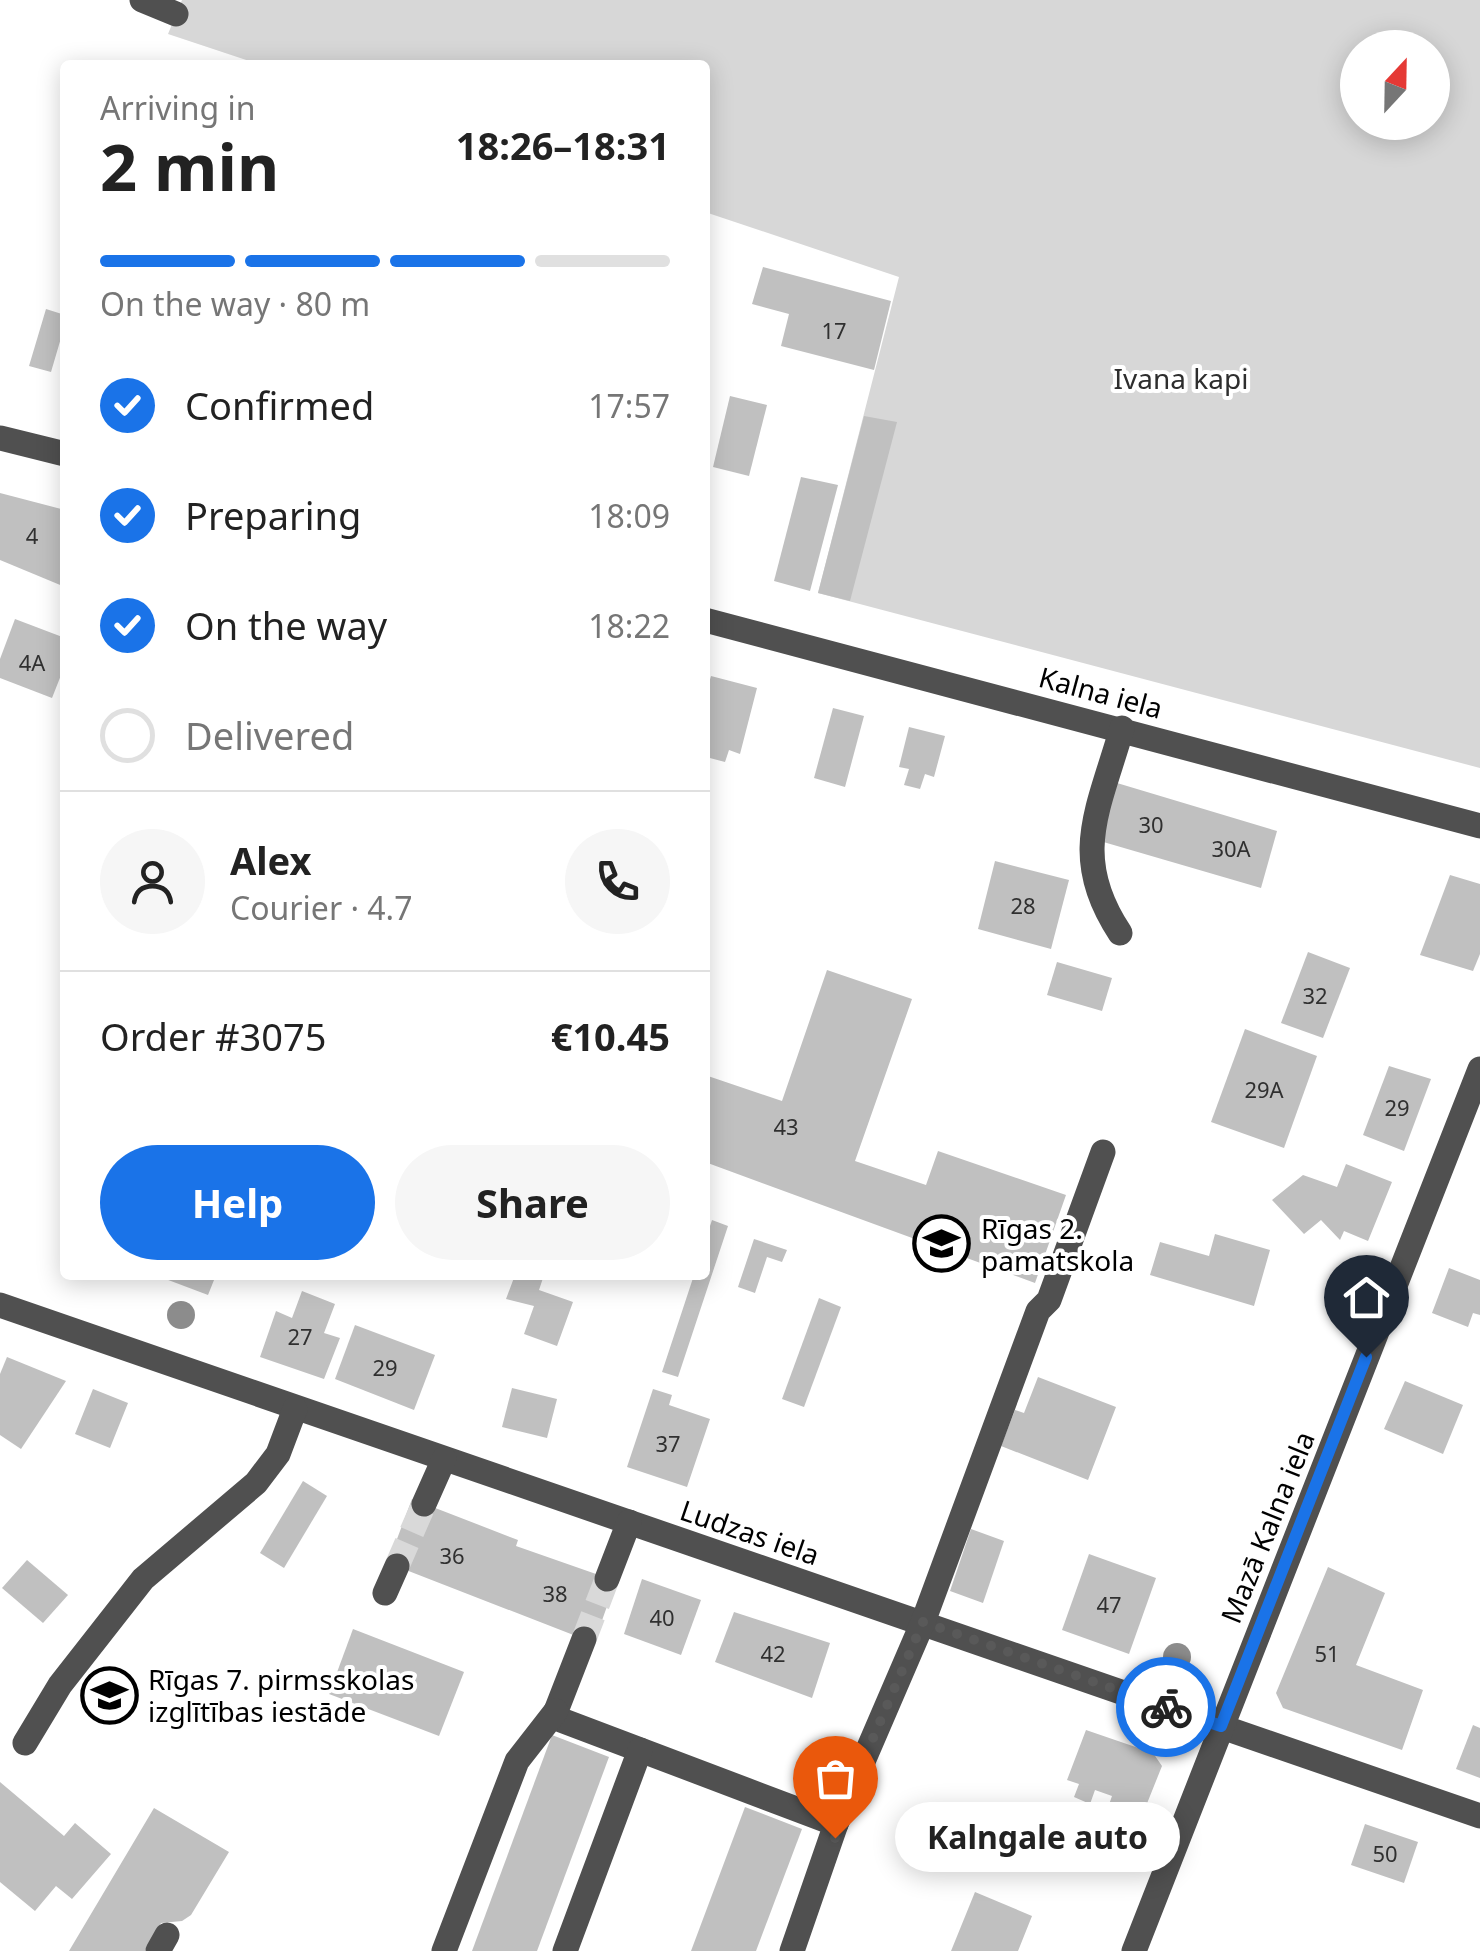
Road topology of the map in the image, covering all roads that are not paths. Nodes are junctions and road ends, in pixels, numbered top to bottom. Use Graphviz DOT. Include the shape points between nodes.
graph roads {
  1 [pos="142,0"];
  2 [pos="176,14"];
  3 [pos="0,438"];
  4 [pos="60,453"];
  5 [pos="710,621"];
  6 [pos="1122,728"];
  7 [pos="1480,826"];
  8 [pos="1120,932"];
  9 [pos="1480,1069"];
  10 [pos="1103,1152"];
  11 [pos="0,1305"];
  12 [pos="295,1408"];
  13 [pos="444,1459"];
  14 [pos="424,1504"];
  15 [pos="630,1522"];
  16 [pos="397,1566"];
  17 [pos="608,1579"];
  18 [pos="385,1594"];
  19 [pos="923,1622"];
  20 [pos="584,1639"];
  21 [pos="556,1711"];
  22 [pos="1221,1726"];
  23 [pos="25,1744"];
  24 [pos="640,1750"];
  25 [pos="1480,1816"];
  26 [pos="836,1824"];
  27 [pos="444,1951"];
  28 [pos="565,1951"];
  29 [pos="792,1951"];
  30 [pos="1134,1951"];
  1 -- 2 [label="street"];
  3 -- 4 [label="street"];
  5 -- 6 [label="street, Kalna iela"];
  6 -- 7 [label="street, Kalna iela"];
  6 -- 8 [label="street" via="1090,848 1100,902"];
  9 -- 22 [label="street, Mazā Kalna iela"];
  10 -- 19 [label="street"];
  11 -- 12 [label="street, Ludzas iela"];
  12 -- 13 [label="street, Ludzas iela"];
  12 -- 23 [label="street" via="278,1454 256,1483 143,1579 70,1670"];
  13 -- 14 [label="street"];
  13 -- 15 [label="street, Ludzas iela"];
  15 -- 17 [label="street"];
  15 -- 19 [label="street, Ludzas iela"];
  16 -- 18 [label="street"];
  19 -- 22 [label="street, Ludzas iela"];
  19 -- 26 [label="street"];
  20 -- 21 [label="street"];
  21 -- 24 [label="street" via="561,1720"];
  21 -- 27 [label="street" via="517,1761"];
  22 -- 25 [label="street, Ludzas iela"];
  22 -- 30 [label="street, Mazā Kalna iela"];
  24 -- 26 [label="street"];
  24 -- 28 [label="street"];
  26 -- 29 [label="street"];
}
